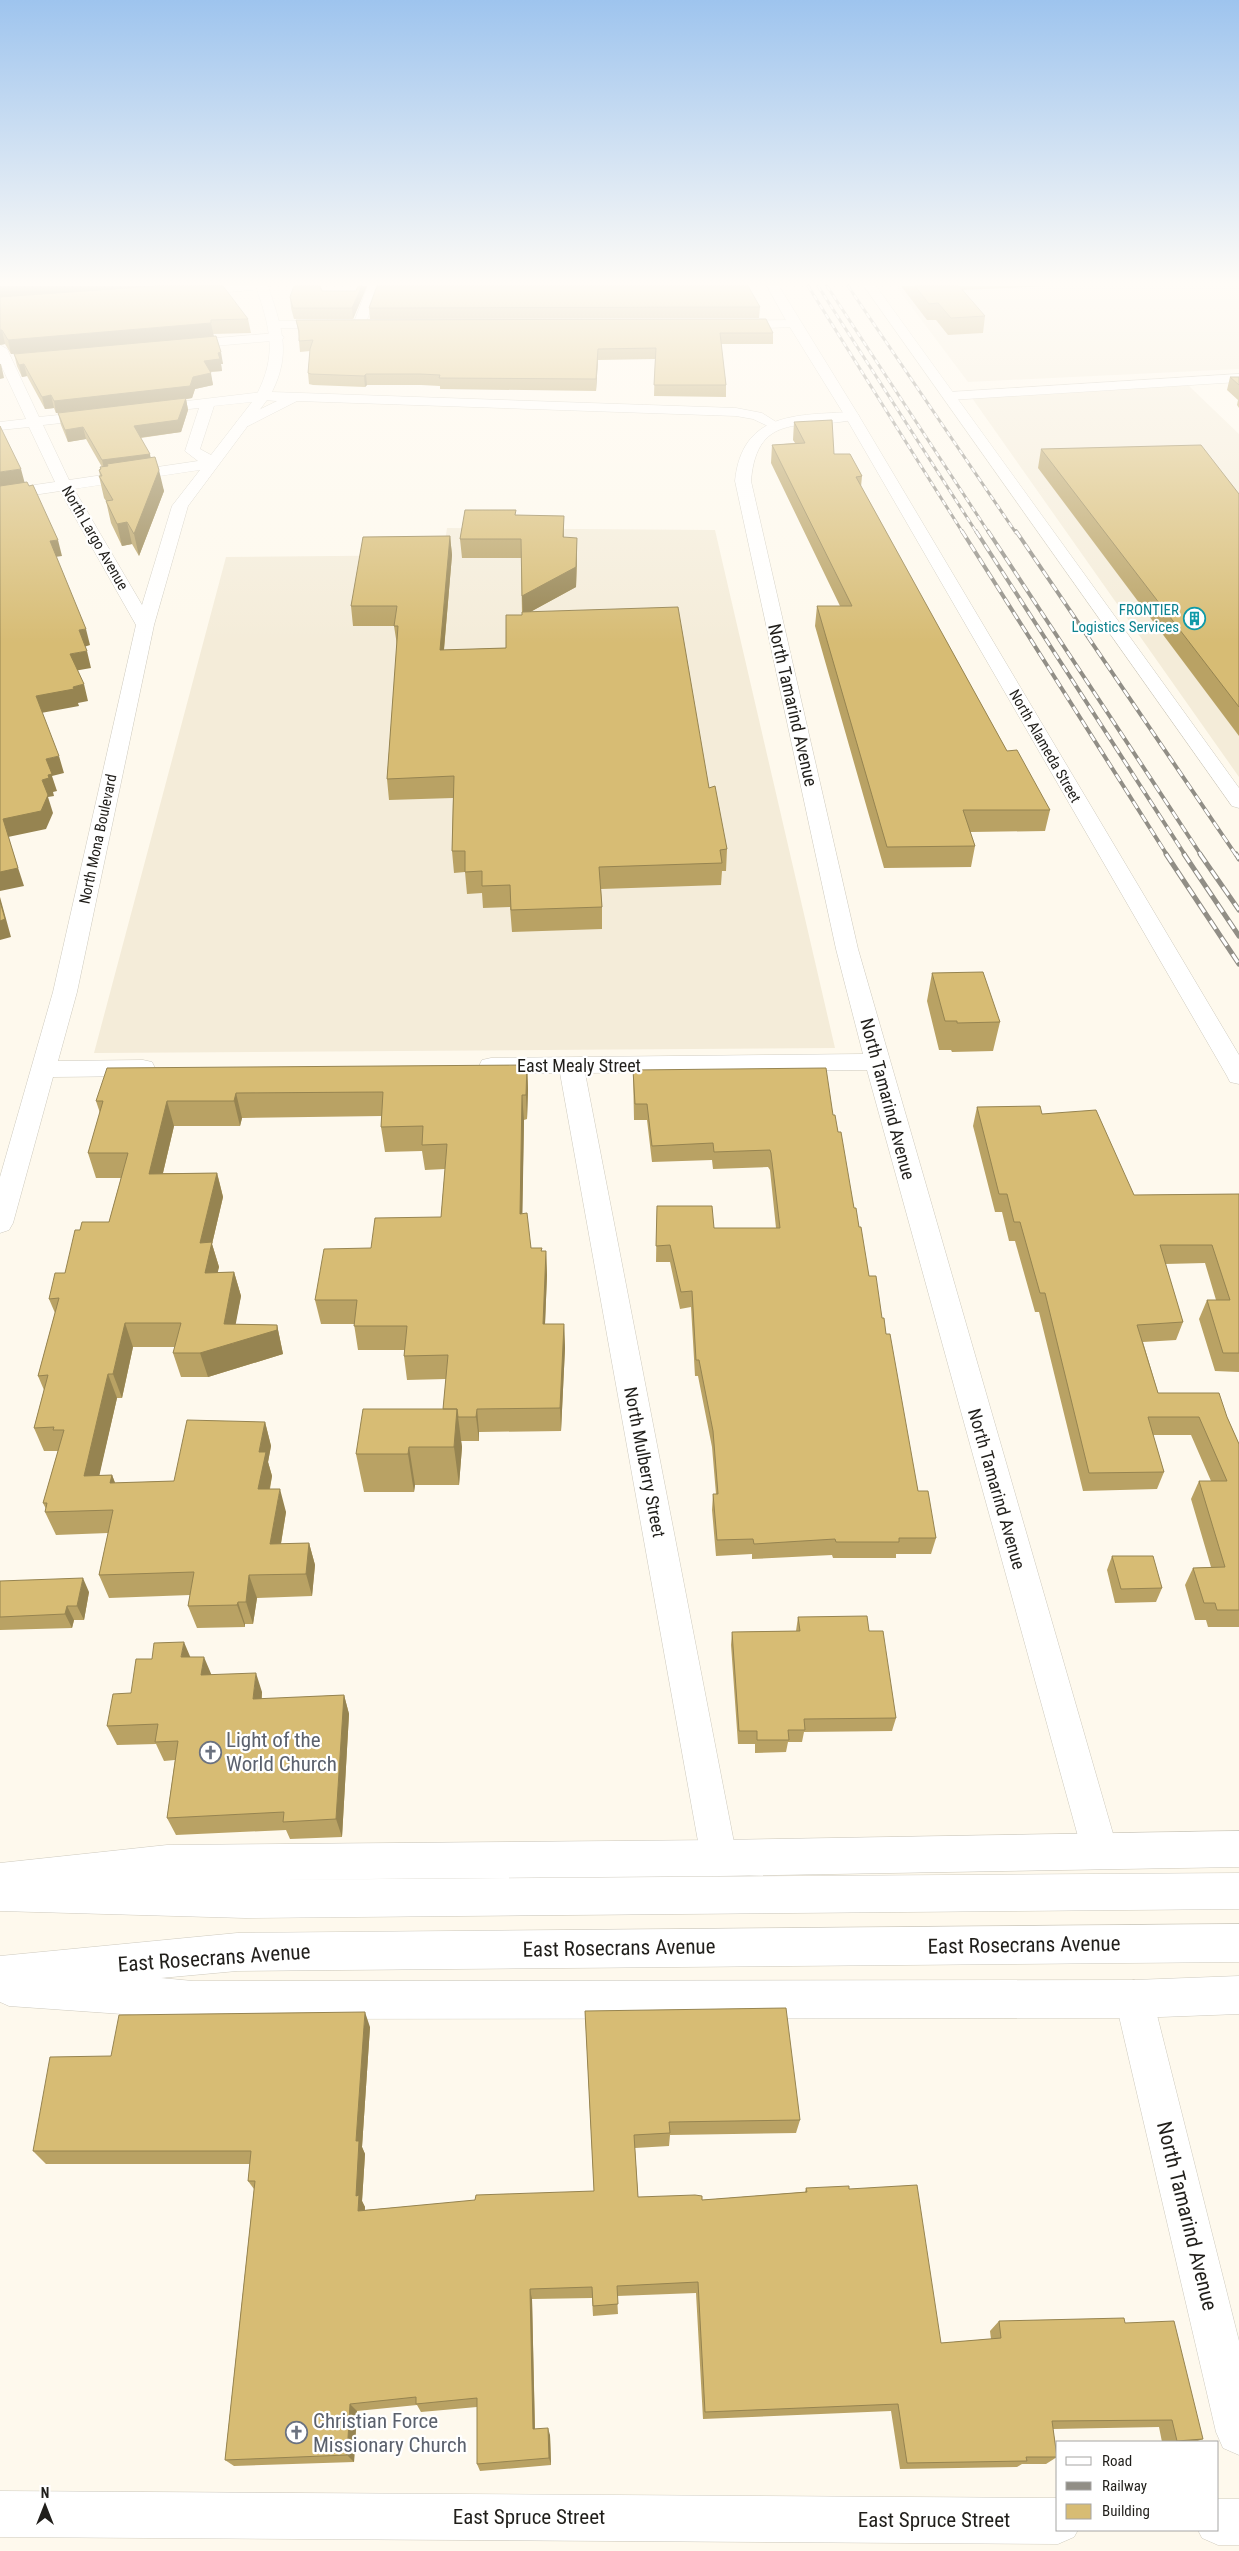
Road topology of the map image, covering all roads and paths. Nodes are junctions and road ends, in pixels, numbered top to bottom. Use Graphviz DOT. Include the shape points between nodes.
graph roads {
  1 [pos="28,405"];
  2 [pos="182,405"];
  3 [pos="207,405"];
  4 [pos="256,405"];
  5 [pos="282,405"];
  6 [pos="534,405"];
  7 [pos="845,405"];
  8 [pos="956,405"];
  9 [pos="132,411"];
  10 [pos="112,413"];
  11 [pos="852,416"];
  12 [pos="36,422"];
  13 [pos="243,423"];
  14 [pos="774,425"];
  15 [pos="0,426"];
  16 [pos="213,463"];
  17 [pos="64,485"];
  18 [pos="0,495"];
  19 [pos="144,625"];
  20 [pos="1239,802"];
  21 [pos="877,1062"];
  22 [pos="471,1066"];
  23 [pos="571,1066"];
  24 [pos="162,1068"];
  25 [pos="42,1069"];
  26 [pos="1239,1076"];
  27 [pos="0,1223"];
  28 [pos="1239,1849"];
  29 [pos="1100,1851"];
  30 [pos="719,1858"];
  31 [pos="0,1881"];
  32 [pos="1239,1891"];
  33 [pos="0,1894"];
  34 [pos="1239,1943"];
  35 [pos="0,1975"];
  36 [pos="0,1986"];
  37 [pos="1239,1995"];
  38 [pos="1134,1999"];
  39 [pos="1239,2432"];
  40 [pos="0,2514"];
  41 [pos="1056,2521"];
  42 [pos="1219,2522"];
  43 [pos="1239,2522"];
  1 -- 12 [label="street, North Largo Avenue"];
  2 -- 9 [label="street"];
  3 -- 16 [label="street" via="192,451"];
  4 -- 13 [label="street, North Mona Boulevard"];
  5 -- 13 [label="street"];
  6 -- 14 [label="street" via="736,412 757,416"];
  7 -- 11 [label="street, North Alameda Street"];
  8 -- 20 [label="street"];
  10 -- 12 [label="street"];
  11 -- 14 [label="street, North Tamarind Avenue" via="791,420"];
  11 -- 26 [label="street, North Alameda Street"];
  12 -- 15 [label="street"];
  12 -- 17 [label="street, North Largo Avenue"];
  13 -- 16 [label="street, North Mona Boulevard"];
  14 -- 21 [label="street, North Tamarind Avenue" via="748,450 742,464 743,481 845,939"];
  16 -- 17 [label="street"];
  16 -- 19 [label="street, North Mona Boulevard" via="180,506"];
  17 -- 18 [label="street"];
  17 -- 19 [label="street, North Largo Avenue"];
  19 -- 25 [label="street, North Mona Boulevard" via="65,992"];
  21 -- 23 [label="street, East Mealy Street"];
  21 -- 29 [label="street, North Tamarind Avenue"];
  22 -- 23 [label="street, East Mealy Street"];
  23 -- 30 [label="street, North Mulberry Street"];
  24 -- 25 [label="street"];
  25 -- 27 [label="street, North Mona Boulevard"];
  28 -- 29 [label="street"];
  29 -- 30 [label="street"];
  30 -- 31 [label="street" via="167,1863"];
  32 -- 33 [label="street" via="255,1899"];
  34 -- 35 [label="street, East Rosecrans Avenue" via="237,1952"];
  36 -- 38 [label="street" via="193,2000"];
  37 -- 38 [label="street"];
  38 -- 39 [label="street, North Tamarind Avenue"];
  40 -- 41 [label="street, East Spruce Street"];
  42 -- 43 [label="street"];
}
